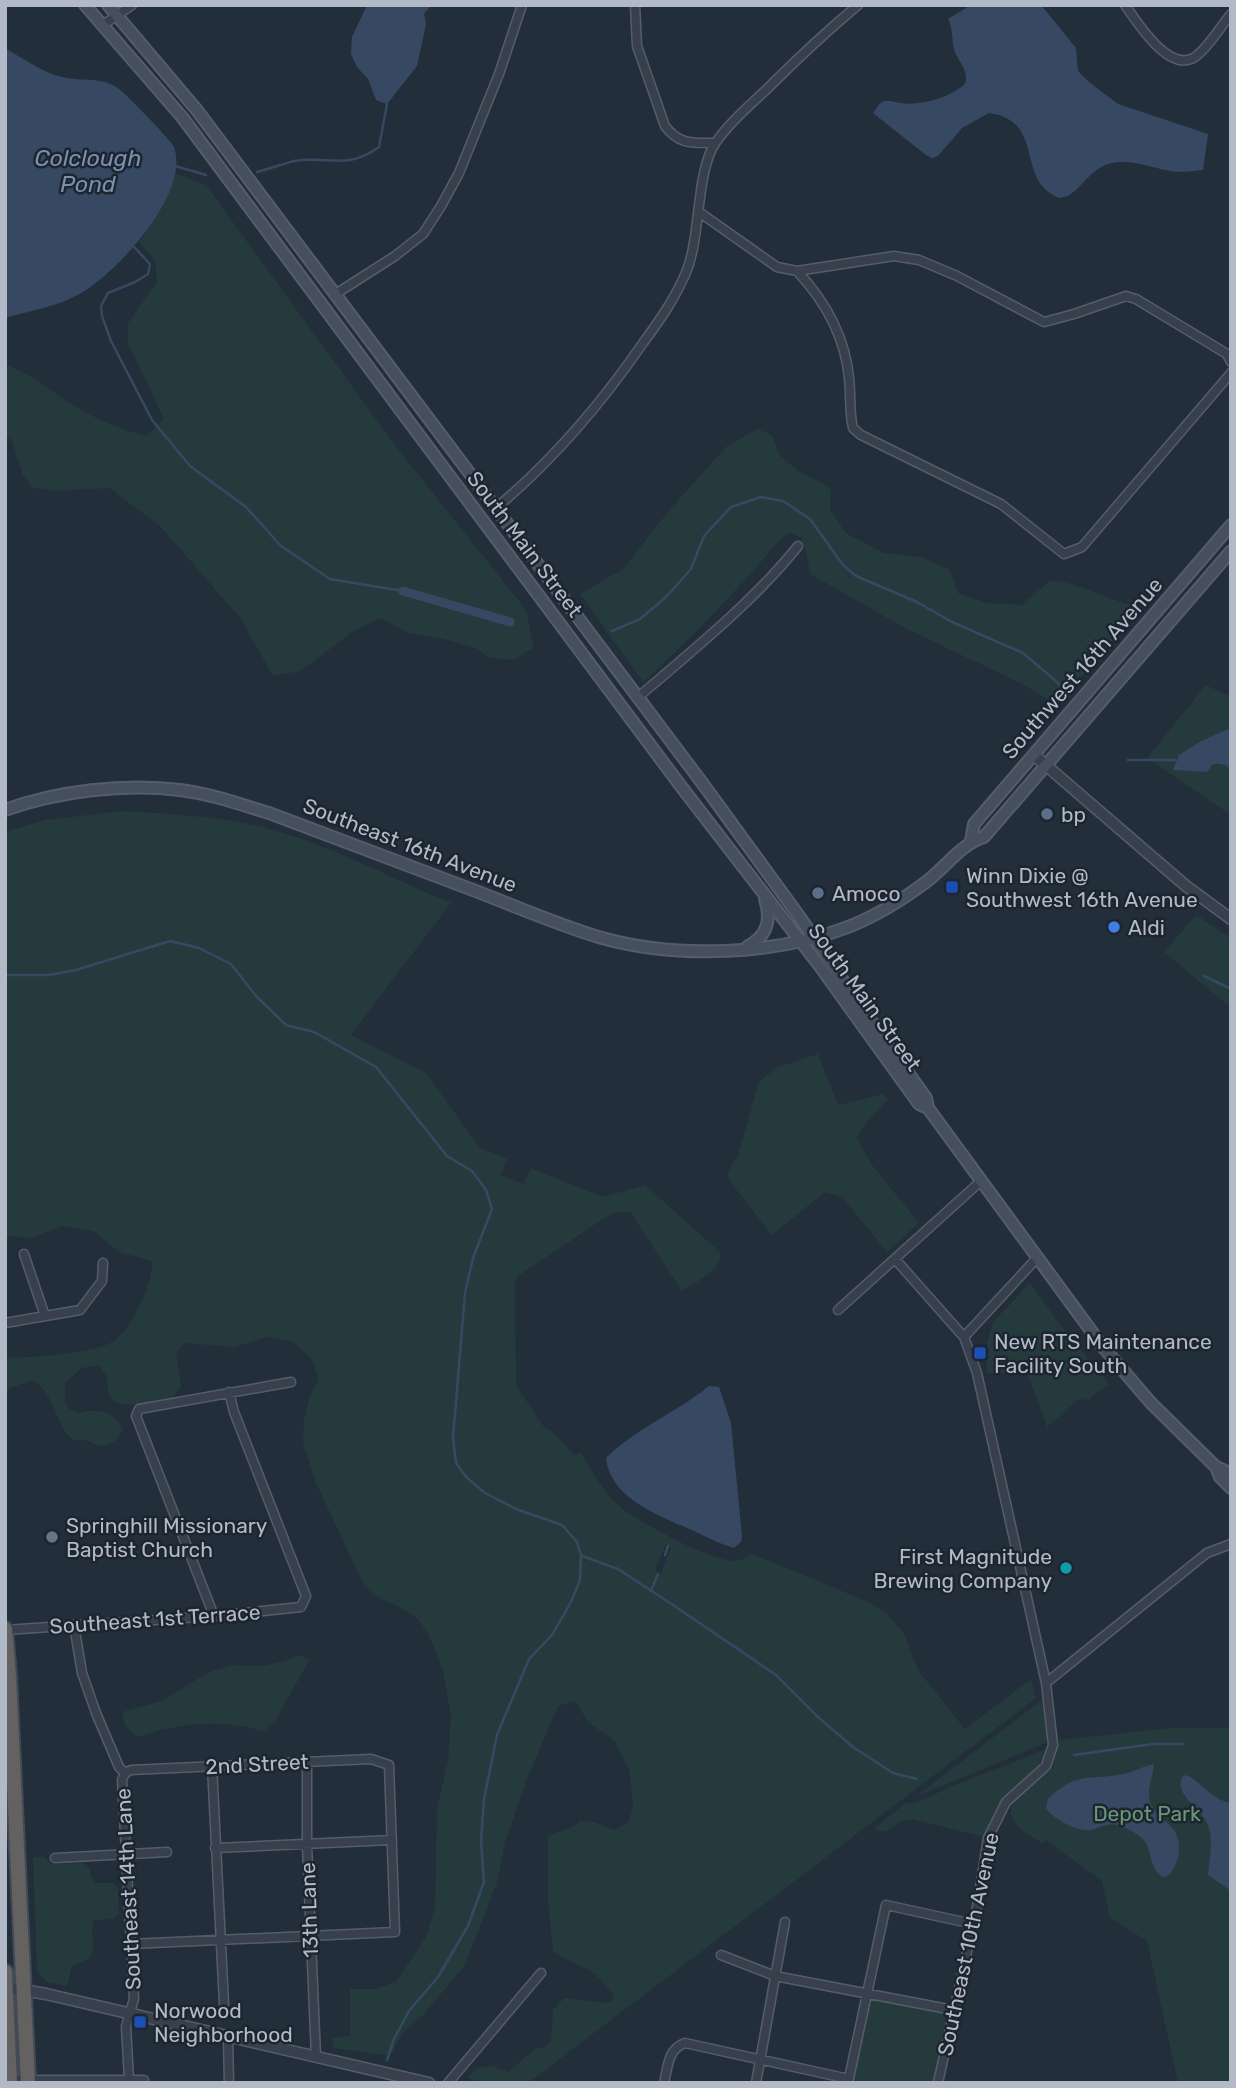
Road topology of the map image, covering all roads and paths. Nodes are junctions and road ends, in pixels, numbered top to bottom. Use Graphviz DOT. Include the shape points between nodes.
graph roads {
  1 [pos="85,5"];
  2 [pos="108,5"];
  3 [pos="132,5"];
  4 [pos="522,5"];
  5 [pos="635,5"];
  6 [pos="858,5"];
  7 [pos="1125,5"];
  8 [pos="1231,14"];
  9 [pos="117,16"];
  10 [pos="103,26"];
  11 [pos="715,144"];
  12 [pos="699,212"];
  13 [pos="797,271"];
  14 [pos="334,295"];
  15 [pos="320,305"];
  16 [pos="1231,362"];
  17 [pos="1231,373"];
  18 [pos="495,509"];
  19 [pos="481,517"];
  20 [pos="1231,525"];
  21 [pos="798,546"];
  22 [pos="1231,551"];
  23 [pos="637,698"];
  24 [pos="623,707"];
  25 [pos="1034,755"];
  26 [pos="1046,765"];
  27 [pos="700,780"];
  28 [pos="683,789"];
  29 [pos="5,810"];
  30 [pos="971,841"];
  31 [pos="762,891"];
  32 [pos="1231,919"];
  33 [pos="813,937"];
  34 [pos="800,940"];
  35 [pos="741,949"];
  36 [pos="928,1108"];
  37 [pos="981,1181"];
  38 [pos="24,1254"];
  39 [pos="1037,1258"];
  40 [pos="895,1259"];
  41 [pos="103,1263"];
  42 [pos="838,1310"];
  43 [pos="45,1316"];
  44 [pos="5,1323"];
  45 [pos="964,1337"];
  46 [pos="291,1382"];
  47 [pos="229,1392"];
  48 [pos="1216,1467"];
  49 [pos="1231,1477"];
  50 [pos="1231,1488"];
  51 [pos="1230,1543"];
  52 [pos="214,1616"];
  53 [pos="74,1625"];
  54 [pos="5,1629"];
  55 [pos="1046,1683"];
  56 [pos="307,1762"];
  57 [pos="212,1766"];
  58 [pos="125,1773"];
  59 [pos="10,1810"];
  60 [pos="392,1840"];
  61 [pos="307,1845"];
  62 [pos="215,1848"];
  63 [pos="167,1852"];
  64 [pos="126,1854"];
  65 [pos="55,1857"];
  66 [pos="785,1922"];
  67 [pos="973,1924"];
  68 [pos="310,1936"];
  69 [pos="221,1940"];
  70 [pos="131,1944"];
  71 [pos="721,1955"];
  72 [pos="5,1972"];
  73 [pos="541,1973"];
  74 [pos="775,1976"];
  75 [pos="6,1987"];
  76 [pos="24,1990"];
  77 [pos="867,1993"];
  78 [pos="224,2004"];
  79 [pos="953,2010"];
  80 [pos="130,2013"];
  81 [pos="228,2038"];
  82 [pos="316,2057"];
  83 [pos="760,2060"];
  84 [pos="129,2079"];
  85 [pos="144,2080"];
  86 [pos="10,2081"];
  87 [pos="848,2081"];
  88 [pos="28,2082"];
  89 [pos="229,2083"];
  90 [pos="429,2083"];
  91 [pos="448,2083"];
  92 [pos="664,2083"];
  93 [pos="756,2083"];
  94 [pos="938,2083"];
  1 -- 10 [label="main road, South Main Street"];
  2 -- 9 [label="main road, South Main Street"];
  3 -- 9 [label="street"];
  4 -- 14 [label="street" via="459,173 423,234"];
  5 -- 11 [label="street" via="637,46 665,126 672,136 687,142"];
  6 -- 11 [label="street" via="825,32"];
  7 -- 8 [label="street" via="1159,49 1185,60 1194,58"];
  9 -- 10 [label="street"];
  9 -- 14 [label="main road, South Main Street" via="195,109"];
  10 -- 15 [label="main road, South Main Street" via="182,117"];
  11 -- 12 [label="street"];
  12 -- 13 [label="street" via="777,267"];
  12 -- 18 [label="street" via="687,270 629,364 533,477"];
  13 -- 16 [label="street" via="911,258 957,276 1044,322 1126,296 1227,354"];
  13 -- 17 [label="street" via="819,296 839,333 848,362 853,428 1002,504 1064,554 1082,547"];
  14 -- 15 [label="main road"];
  14 -- 18 [label="main road, South Main Street"];
  15 -- 19 [label="main road, South Main Street"];
  18 -- 19 [label="main road"];
  18 -- 23 [label="main road, South Main Street"];
  19 -- 24 [label="main road, South Main Street"];
  20 -- 25 [label="main road, Southwest 16th Avenue"];
  21 -- 23 [label="street" via="688,655"];
  22 -- 26 [label="main road, Southwest 16th Avenue"];
  23 -- 24 [label="main road"];
  23 -- 27 [label="main road, South Main Street"];
  24 -- 28 [label="main road, South Main Street"];
  25 -- 26 [label="street"];
  25 -- 30 [label="main road, Southwest 16th Avenue" via="974,824"];
  26 -- 30 [label="main road, Southwest 16th Avenue" via="984,837"];
  26 -- 32 [label="street"];
  27 -- 28 [label="main road"];
  27 -- 33 [label="main road, South Main Street"];
  28 -- 31 [label="main road, South Main Street"];
  29 -- 35 [label="main road, Southeast 16th Avenue" via="82,791 178,790 220,797 603,938 674,951"];
  30 -- 33 [label="main road, Southwest 16th Avenue" via="927,882 887,909"];
  31 -- 34 [label="main road, South Main Street"];
  31 -- 35 [label="main road" via="769,914 766,930"];
  33 -- 34 [label="main road, Southwest 16th Avenue"];
  33 -- 36 [label="main road, South Main Street" via="926,1097"];
  34 -- 35 [label="main road, Southeast 16th Avenue"];
  34 -- 36 [label="main road, South Main Street" via="919,1104"];
  36 -- 37 [label="main road, South Main Street"];
  37 -- 39 [label="main road, South Main Street"];
  37 -- 40 [label="street"];
  38 -- 43 [label="street"];
  39 -- 45 [label="street"];
  39 -- 48 [label="main road, South Main Street" via="1129,1378"];
  40 -- 42 [label="street"];
  40 -- 45 [label="street"];
  41 -- 43 [label="street" via="102,1281 80,1310"];
  43 -- 44 [label="street"];
  45 -- 55 [label="street" via="978,1373"];
  46 -- 47 [label="street"];
  47 -- 52 [label="street" via="139,1409 136,1416"];
  47 -- 52 [label="street, Southeast 1st Terrace" via="306,1596 297,1608"];
  48 -- 49 [label="main road, South Main Street"];
  48 -- 50 [label="main road, South Main Street"];
  51 -- 55 [label="street" via="1207,1553"];
  52 -- 53 [label="street, Southeast 1st Terrace"];
  53 -- 54 [label="street, Southeast 1st Terrace"];
  53 -- 58 [label="street, Southeast 14th Lane" via="82,1673 119,1768"];
  54 -- 59 [label="highway"];
  55 -- 67 [label="street, Southeast 10th Avenue" via="1053,1745 1046,1766 1002,1807 992,1828"];
  56 -- 57 [label="street, 2nd Street"];
  56 -- 60 [label="street, 2nd Street" via="371,1759 389,1765"];
  56 -- 61 [label="street, 13th Lane"];
  57 -- 58 [label="street, 2nd Street"];
  57 -- 62 [label="street"];
  58 -- 64 [label="street, Southeast 14th Lane"];
  59 -- 76 [label="highway"];
  60 -- 61 [label="street"];
  60 -- 68 [label="street" via="395,1932"];
  61 -- 62 [label="street"];
  61 -- 68 [label="street, 13th Lane"];
  62 -- 69 [label="street"];
  63 -- 64 [label="street"];
  64 -- 65 [label="street"];
  64 -- 70 [label="street, Southeast 14th Lane"];
  66 -- 74 [label="street"];
  67 -- 77 [label="street" via="886,1905"];
  67 -- 79 [label="street, Southeast 10th Avenue"];
  68 -- 69 [label="street"];
  68 -- 82 [label="street, 13th Lane"];
  69 -- 70 [label="street"];
  69 -- 78 [label="street"];
  70 -- 80 [label="street, Southeast 14th Lane" via="134,1999"];
  71 -- 74 [label="street"];
  72 -- 75 [label="highway"];
  73 -- 91 [label="street"];
  74 -- 77 [label="street"];
  74 -- 83 [label="street"];
  75 -- 76 [label="street"];
  75 -- 86 [label="highway"];
  76 -- 80 [label="street"];
  76 -- 88 [label="highway"];
  77 -- 79 [label="street"];
  77 -- 87 [label="street"];
  79 -- 94 [label="street, Southeast 10th Avenue"];
  80 -- 81 [label="street"];
  80 -- 84 [label="street, Southeast 14th Lane" via="126,2026"];
  81 -- 82 [label="street"];
  81 -- 89 [label="street"];
  82 -- 90 [label="street"];
  83 -- 87 [label="street"];
  83 -- 92 [label="street" via="685,2043 672,2051"];
  83 -- 93 [label="street"];
  84 -- 85 [label="street"];
  84 -- 88 [label="street"];
  86 -- 88 [label="street"];
}
